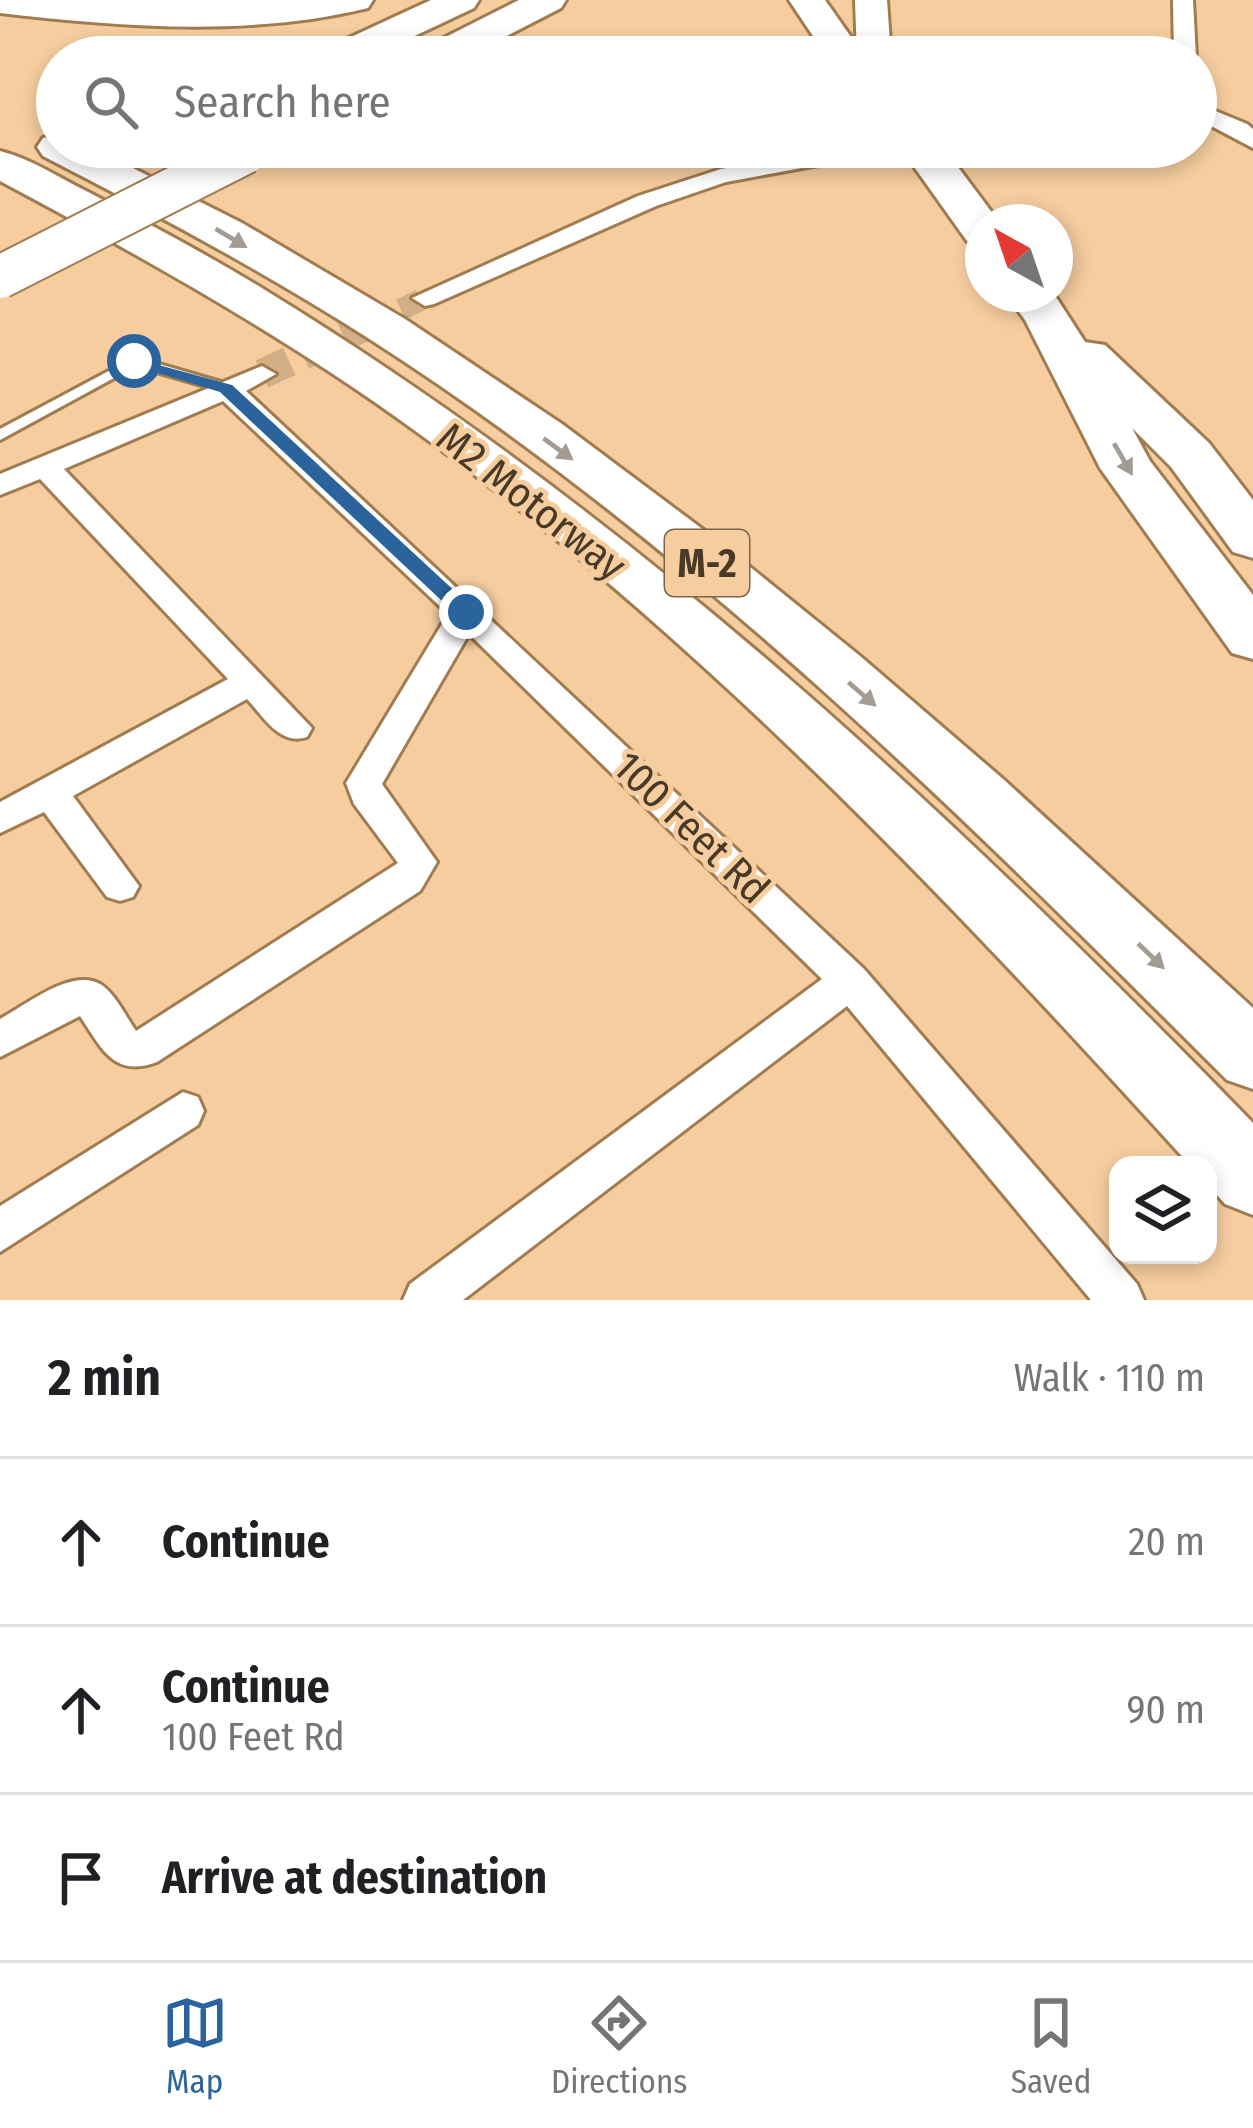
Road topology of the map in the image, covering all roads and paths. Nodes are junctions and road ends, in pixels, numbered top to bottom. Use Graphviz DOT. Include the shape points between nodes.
graph roads {
  1 [pos="355,0"];
  2 [pos="460,0"];
  3 [pos="499,0"];
  4 [pos="807,0"];
  5 [pos="871,0"];
  6 [pos="1183,0"];
  7 [pos="0,2"];
  8 [pos="562,4"];
  9 [pos="384,36"];
  10 [pos="425,36"];
  11 [pos="486,36"];
  12 [pos="514,36"];
  13 [pos="832,36"];
  14 [pos="873,36"];
  15 [pos="1184,36"];
  16 [pos="1217,119"];
  17 [pos="1253,141"];
  18 [pos="43,168"];
  19 [pos="47,168"];
  20 [pos="63,168"];
  21 [pos="156,168"];
  22 [pos="217,168"];
  23 [pos="760,168"];
  24 [pos="936,168"];
  25 [pos="965,207"];
  26 [pos="0,248"];
  27 [pos="0,277"];
  28 [pos="425,298"];
  29 [pos="1042,312"];
  30 [pos="1045,312"];
  31 [pos="262,374"];
  32 [pos="226,388"];
  33 [pos="0,435"];
  34 [pos="44,466"];
  35 [pos="0,485"];
  36 [pos="1253,539"];
  37 [pos="466,612"];
  38 [pos="1253,638"];
  39 [pos="250,682"];
  40 [pos="295,728"];
  41 [pos="50,792"];
  42 [pos="0,819"];
  43 [pos="120,886"];
  44 [pos="850,981"];
  45 [pos="0,1040"];
  46 [pos="1253,1056"];
  47 [pos="183,1111"];
  48 [pos="1253,1178"];
  49 [pos="1253,1196"];
  50 [pos="0,1232"];
  51 [pos="426,1300"];
  52 [pos="1121,1300"];
  1 -- 7 [label="highway" via="137,16"];
  2 -- 9 [label="highway"];
  3 -- 10 [label="highway"];
  4 -- 13 [label="highway"];
  5 -- 14 [label="main road"];
  6 -- 15 [label="street"];
  8 -- 11 [label="highway"];
  8 -- 12 [label="highway"];
  16 -- 17 [label="street"];
  18 -- 49 [label="highway" via="147,262 386,414 590,571 830,786"];
  19 -- 48 [label="highway, M2 Motorway / M-2" via="401,400 608,557 1004,916"];
  20 -- 46 [label="highway, M2 Motorway / M-2, one-way" via="212,226 330,296 664,527 1079,886"];
  21 -- 26 [label="highway"];
  22 -- 27 [label="highway, bridge"];
  23 -- 28 [label="street" via="647,201"];
  24 -- 25 [label="highway"];
  29 -- 38 [label="highway, one-way" via="1127,469"];
  30 -- 36 [label="highway" via="1190,455"];
  31 -- 32 [label="street"];
  32 -- 33 [label="lane" via="134,361"];
  32 -- 34 [label="street"];
  32 -- 37 [label="street, 100 Feet Rd"];
  34 -- 35 [label="street"];
  34 -- 39 [label="street"];
  37 -- 44 [label="street, 100 Feet Rd"];
  37 -- 45 [label="street" via="364,783 418,862 407,880 143,1049 126,1050 90,998 80,996"];
  39 -- 40 [label="street"];
  39 -- 41 [label="street"];
  41 -- 42 [label="street"];
  41 -- 43 [label="street"];
  44 -- 51 [label="street"];
  44 -- 52 [label="street, 100 Feet Rd"];
  47 -- 50 [label="street"];
}
